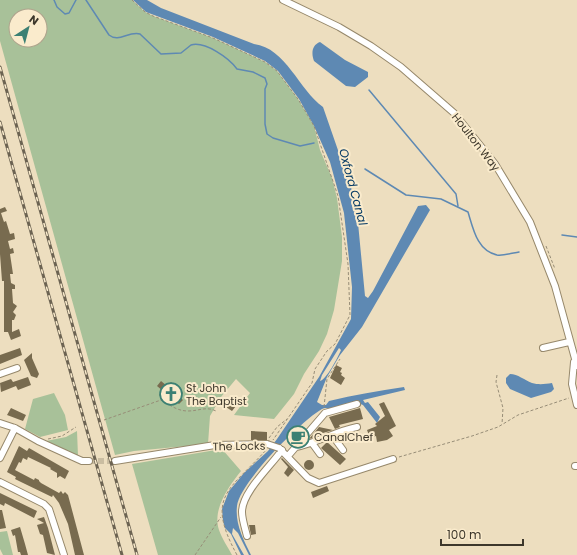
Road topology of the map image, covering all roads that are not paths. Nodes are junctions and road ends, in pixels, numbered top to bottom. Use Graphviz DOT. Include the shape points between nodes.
graph roads {
  1 [pos="283,0"];
  2 [pos="569,342"];
  3 [pos="543,348"];
  4 [pos="576,364"];
  5 [pos="17,368"];
  6 [pos="0,374"];
  7 [pos="357,404"];
  8 [pos="577,405"];
  9 [pos="0,423"];
  10 [pos="357,427"];
  11 [pos="15,428"];
  12 [pos="332,435"];
  13 [pos="312,443"];
  14 [pos="296,447"];
  15 [pos="281,449"];
  16 [pos="343,450"];
  17 [pos="320,454"];
  18 [pos="288,456"];
  19 [pos="0,458"];
  20 [pos="393,459"];
  21 [pos="89,461"];
  22 [pos="115,461"];
  23 [pos="0,482"];
  24 [pos="247,536"];
  25 [pos="64,555"];
  1 -- 2 [label="street, Houlton Way" via="371,46 401,67 454,113 495,164 530,222 555,286"];
  2 -- 3 [label="street"];
  2 -- 4 [label="street, Houlton Way"];
  4 -- 8 [label="street, Houlton Way" via="572,384"];
  5 -- 6 [label="street"];
  7 -- 14 [label="street" via="325,413"];
  9 -- 11 [label="street"];
  10 -- 12 [label="street"];
  11 -- 19 [label="street"];
  11 -- 21 [label="street" via="82,461"];
  12 -- 13 [label="street"];
  12 -- 16 [label="street"];
  13 -- 14 [label="street"];
  13 -- 17 [label="street"];
  14 -- 18 [label="street"];
  15 -- 18 [label="street, The Locks"];
  15 -- 22 [label="street, The Locks, bridge" via="266,444 215,445"];
  15 -- 24 [label="street" via="242,504"];
  18 -- 20 [label="street, The Locks" via="308,478 319,483"];
  23 -- 25 [label="street" via="49,509"];
}
